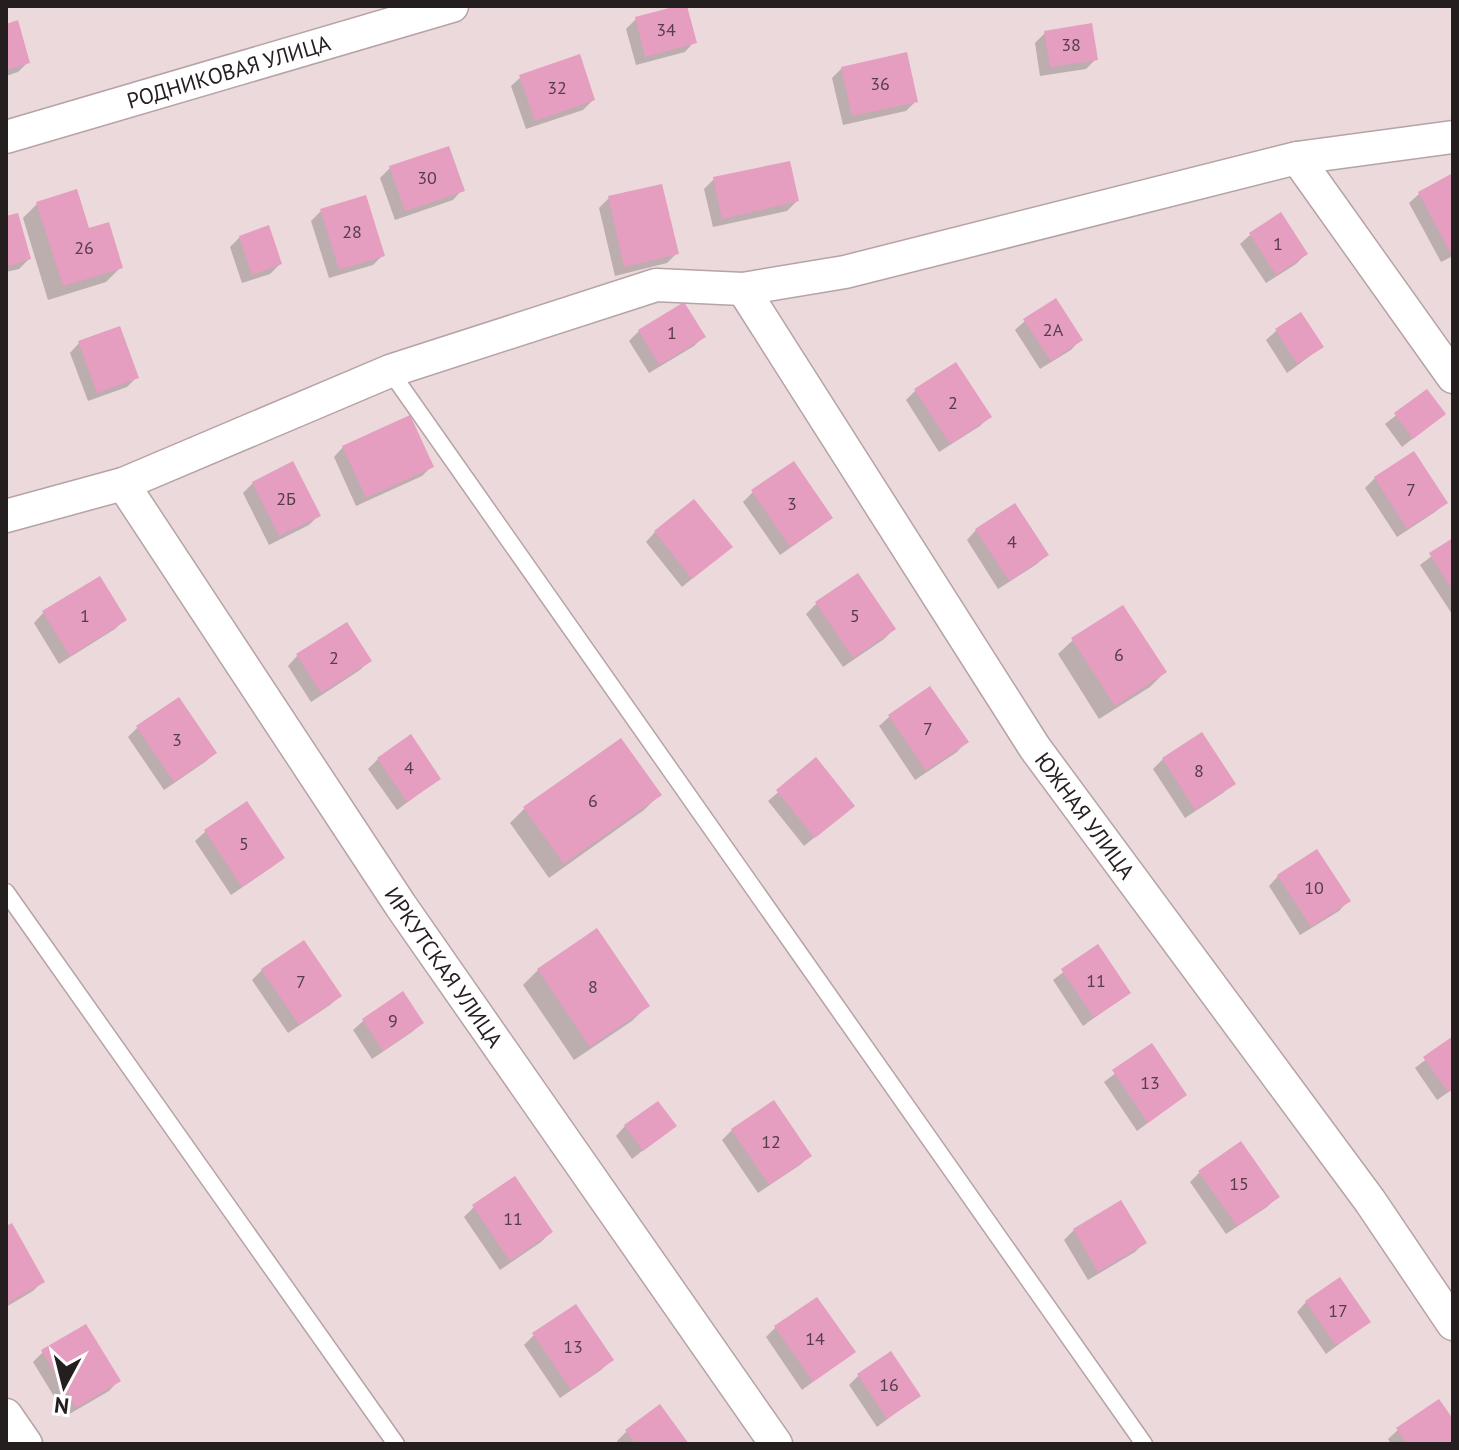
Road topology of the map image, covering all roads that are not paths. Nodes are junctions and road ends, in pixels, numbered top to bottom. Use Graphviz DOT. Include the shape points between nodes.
graph roads {
  1 [pos="452,6"];
  2 [pos="6,137"];
  3 [pos="1453,137"];
  4 [pos="1297,158"];
  5 [pos="743,289"];
  6 [pos="390,371"];
  7 [pos="1453,377"];
  8 [pos="123,484"];
  9 [pos="6,516"];
  10 [pos="6,892"];
  11 [pos="1453,1324"];
  12 [pos="6,1415"];
  13 [pos="26,1444"];
  14 [pos="396,1444"];
  15 [pos="776,1444"];
  16 [pos="1144,1444"];
  1 -- 2 [label="street, РОДНИКОВАЯ УЛИЦА"];
  3 -- 4 [label="street"];
  4 -- 5 [label="street" via="845,272"];
  4 -- 7 [label="street"];
  5 -- 6 [label="street" via="656,285"];
  5 -- 11 [label="street, ЮЖНАЯ УЛИЦА" via="1035,748 1370,1201"];
  6 -- 8 [label="street"];
  6 -- 16 [label="lane"];
  8 -- 9 [label="street"];
  8 -- 15 [label="street, ИРКУТСКАЯ УЛИЦА" via="401,906"];
  10 -- 14 [label="lane"];
  12 -- 13 [label="street"];
}
